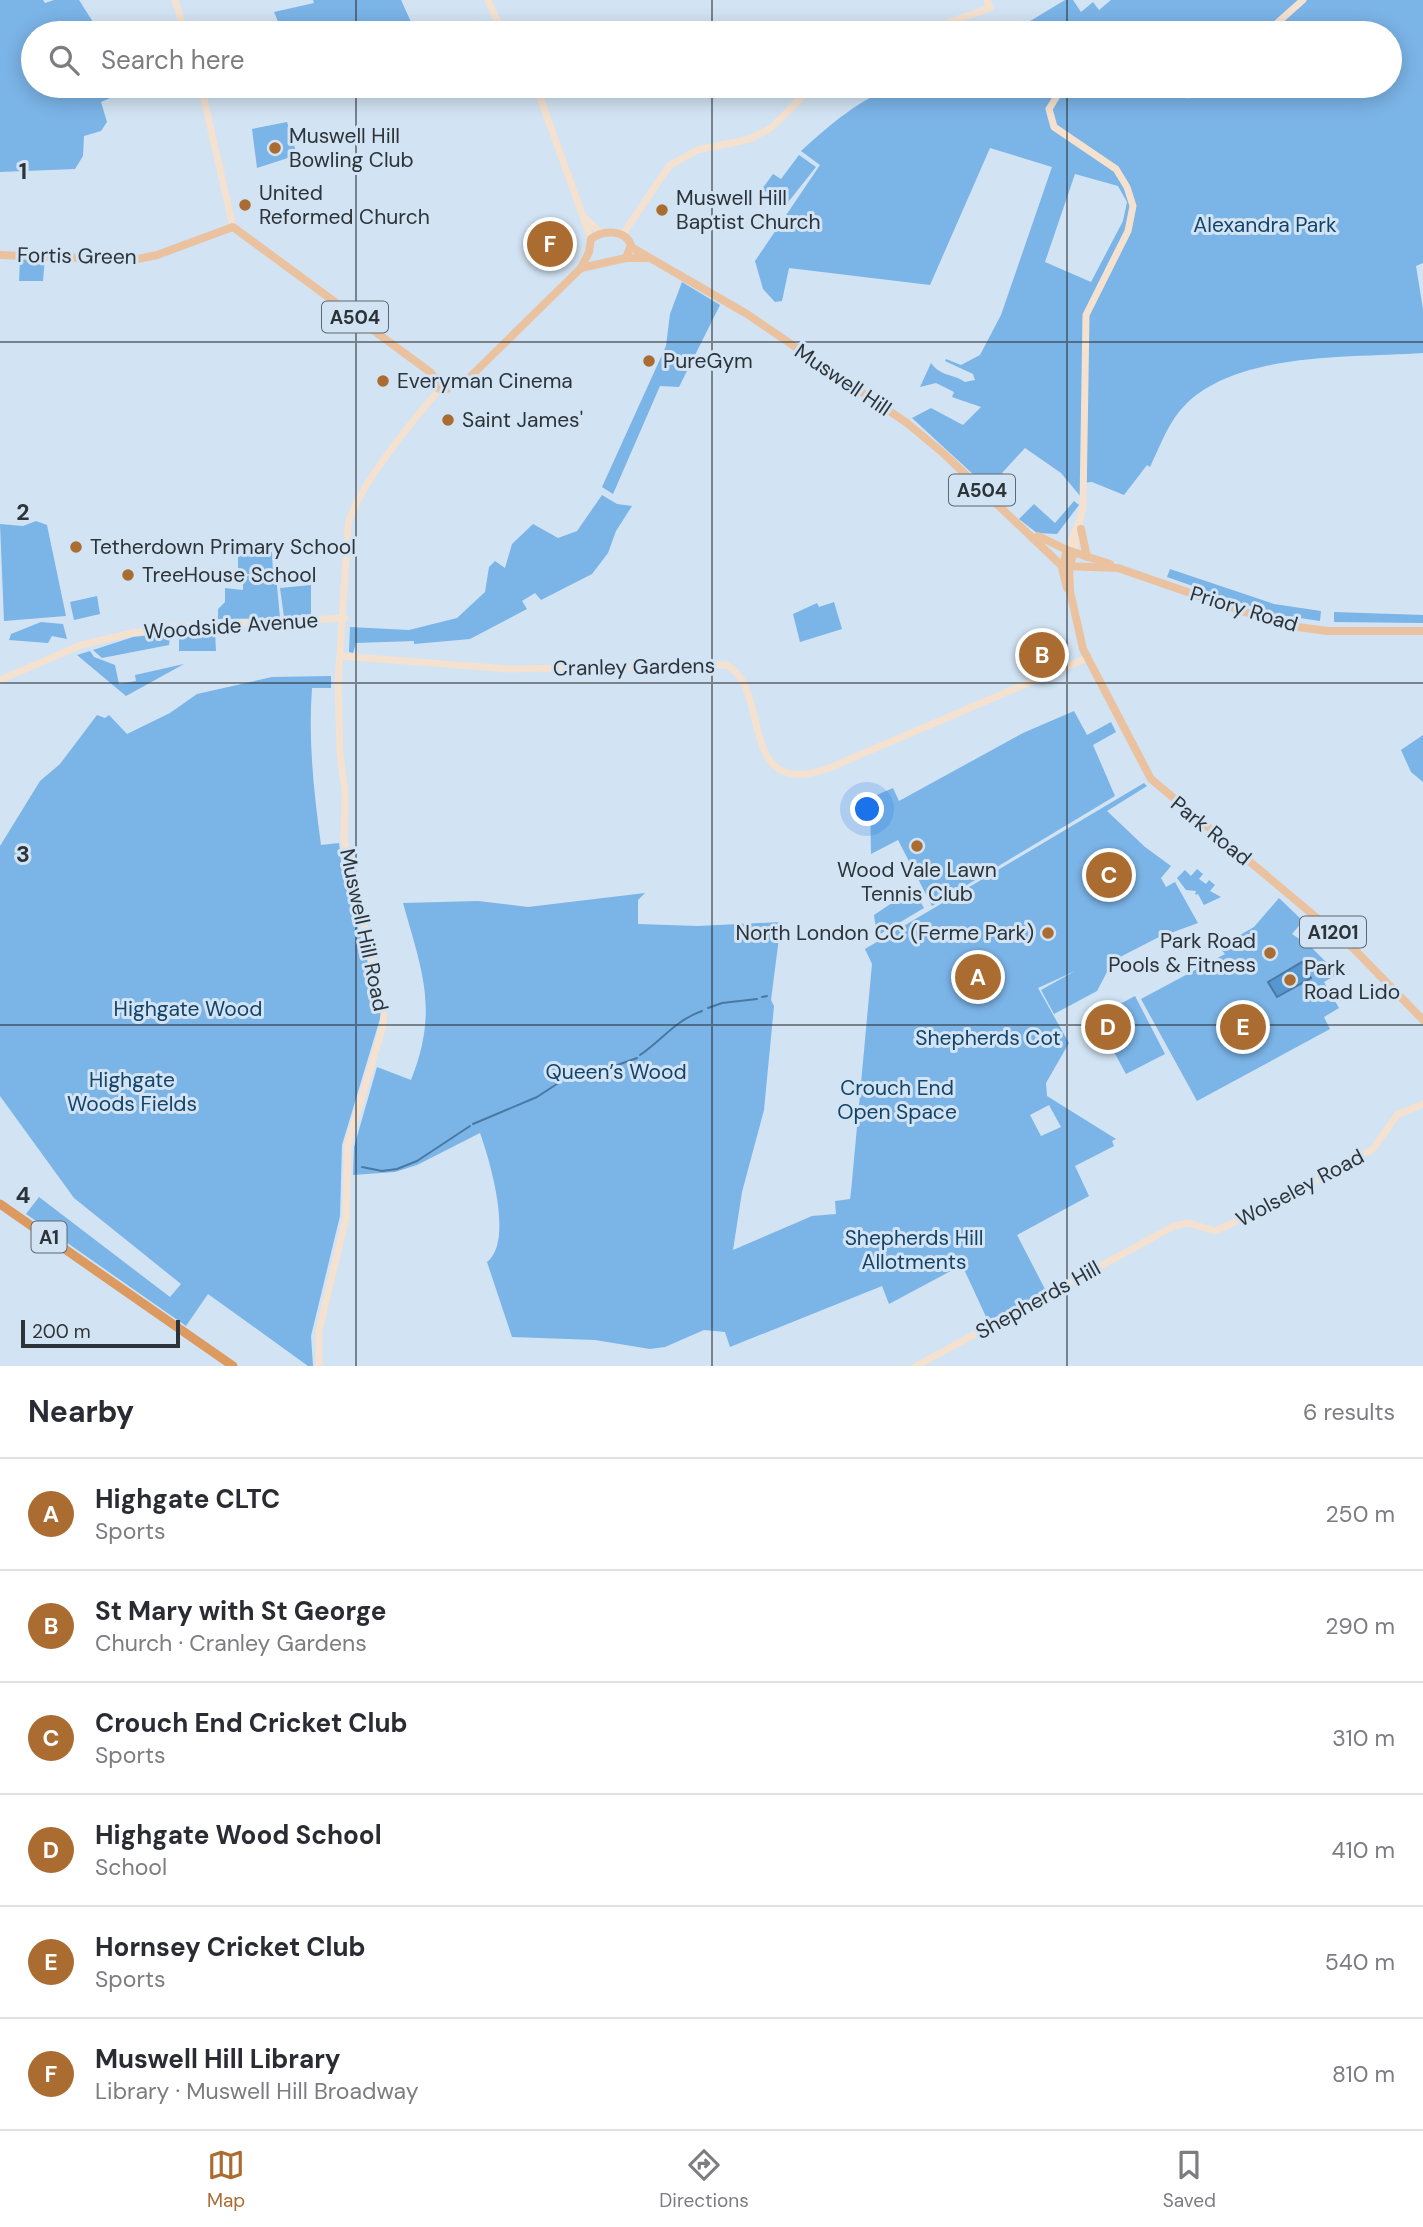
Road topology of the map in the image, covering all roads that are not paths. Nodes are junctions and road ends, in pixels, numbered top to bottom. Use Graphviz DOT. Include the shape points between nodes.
graph roads {
  1 [pos="175,0"];
  2 [pos="488,0"];
  3 [pos="1303,0"];
  4 [pos="988,4"];
  5 [pos="181,21"];
  6 [pos="498,21"];
  7 [pos="947,21"];
  8 [pos="1279,21"];
  9 [pos="204,98"];
  10 [pos="540,98"];
  11 [pos="801,98"];
  12 [pos="1053,98"];
  13 [pos="582,215"];
  14 [pos="233,227"];
  15 [pos="601,233"];
  16 [pos="591,239"];
  17 [pos="628,240"];
  18 [pos="589,252"];
  19 [pos="0,255"];
  20 [pos="626,258"];
  21 [pos="649,258"];
  22 [pos="603,262"];
  23 [pos="581,268"];
  24 [pos="442,387"];
  25 [pos="1082,517"];
  26 [pos="1020,526"];
  27 [pos="1081,529"];
  28 [pos="1087,557"];
  29 [pos="1068,560"];
  30 [pos="1095,566"];
  31 [pos="1118,568"];
  32 [pos="1070,587"];
  33 [pos="345,618"];
  34 [pos="1423,631"];
  35 [pos="341,656"];
  36 [pos="1087,658"];
  37 [pos="0,680"];
  38 [pos="1423,1020"];
  39 [pos="1423,1104"];
  40 [pos="0,1203"];
  41 [pos="1161,1234"];
  42 [pos="233,1366"];
  43 [pos="319,1366"];
  44 [pos="916,1366"];
  1 -- 5 [label="street"];
  2 -- 6 [label="street"];
  3 -- 8 [label="street"];
  4 -- 7 [label="street"];
  9 -- 14 [label="street"];
  10 -- 13 [label="street"];
  11 -- 17 [label="street" via="771,128 750,139 697,150 669,166 632,223"];
  12 -- 25 [label="street" via="1049,109 1054,127 1116,169 1133,206 1128,231 1086,315"];
  13 -- 15 [label="street"];
  13 -- 16 [label="street"];
  14 -- 19 [label="main road, Fortis Green" via="134,260"];
  14 -- 24 [label="main road, A504" via="430,372"];
  15 -- 16 [label="main road"];
  15 -- 17 [label="main road, A504"];
  16 -- 18 [label="main road, A504"];
  17 -- 20 [label="main road"];
  17 -- 21 [label="main road, Muswell Hill / A504"];
  18 -- 22 [label="main road"];
  18 -- 23 [label="main road, A504"];
  20 -- 21 [label="main road, Muswell Hill / A504"];
  20 -- 22 [label="main road, Muswell Hill / A504"];
  21 -- 26 [label="main road, Muswell Hill / A504" via="747,314 907,423"];
  22 -- 23 [label="main road, A504"];
  23 -- 24 [label="main road, A504" via="469,378"];
  24 -- 33 [label="street, Muswell Hill Road" via="355,503 348,525"];
  25 -- 27 [label="street"];
  25 -- 29 [label="street"];
  26 -- 29 [label="main road, Muswell Hill / A504"];
  26 -- 29 [label="main road, Muswell Hill / A504"];
  27 -- 28 [label="main road"];
  27 -- 29 [label="street"];
  28 -- 29 [label="main road, Muswell Hill / A504"];
  28 -- 31 [label="main road, Muswell Hill / A504"];
  29 -- 30 [label="main road, Priory Road / A504"];
  29 -- 32 [label="main road, Park Road / A1201"];
  30 -- 31 [label="main road, Priory Road / A504"];
  30 -- 32 [label="main road" via="1079,573"];
  31 -- 34 [label="main road, Priory Road / A504" via="1283,625 1327,631"];
  32 -- 36 [label="main road, Park Road / A1201"];
  33 -- 35 [label="street, Muswell Hill Road"];
  33 -- 37 [label="street, Woodside Avenue" via="132,633 88,643"];
  35 -- 36 [label="street, Cranley Gardens" via="509,669 727,665 742,681 768,755 792,777 829,768"];
  35 -- 43 [label="street, Muswell Hill Road" via="338,710 345,856 384,1013 348,1143 346,1218 319,1330"];
  36 -- 38 [label="main road, Park Road / A1201" via="1158,787 1354,949"];
  39 -- 41 [label="street, Wolseley Road" via="1398,1115 1373,1149 1222,1230 1182,1223"];
  40 -- 42 [label="highway, A1"];
  41 -- 44 [label="street, Shepherds Hill"];
}
